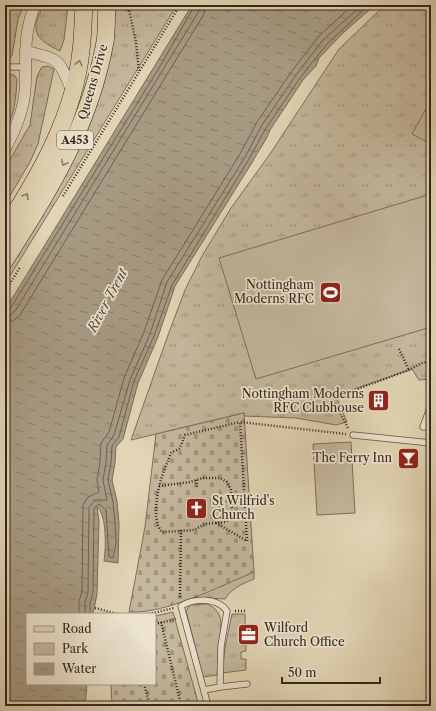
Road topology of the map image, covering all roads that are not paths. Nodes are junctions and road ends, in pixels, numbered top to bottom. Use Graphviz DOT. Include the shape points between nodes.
graph roads {
  1 [pos="35,5"];
  2 [pos="84,5"];
  3 [pos="98,5"];
  4 [pos="107,5"];
  5 [pos="82,38"];
  6 [pos="25,51"];
  7 [pos="5,67"];
  8 [pos="25,67"];
  9 [pos="72,91"];
  10 [pos="5,149"];
  11 [pos="5,228"];
  12 [pos="5,260"];
  13 [pos="431,405"];
  14 [pos="431,427"];
  15 [pos="353,435"];
  16 [pos="431,443"];
  17 [pos="248,684"];
  18 [pos="220,687"];
  19 [pos="204,690"];
  20 [pos="208,706"];
  1 -- 6 [label="street" via="27,27"];
  2 -- 5 [label="main road, Queens Drive / A453"];
  3 -- 5 [label="main road, Queens Drive / A453" via="96,18"];
  4 -- 12 [label="main road, Queens Drive / A453, one-way" via="105,40 90,102 79,131 51,188"];
  9 -- 5 [label="main road, Queens Drive / A453, one-way"];
  6 -- 8 [label="street"];
  6 -- 9 [label="street" via="54,58 62,67"];
  7 -- 8 [label="lane"];
  8 -- 10 [label="street" via="25,92 21,112 16,130"];
  11 -- 9 [label="main road, Queens Drive / A453, one-way" via="34,182 52,146"];
  13 -- 14 [label="lane" via="423,427"];
  15 -- 16 [label="lane"];
  17 -- 18 [label="lane"];
  18 -- 19 [label="lane"];
  18 -- 19 [label="lane" via="221,646 227,611 221,605 204,600 187,603 181,606"];
  19 -- 20 [label="lane"];
}
